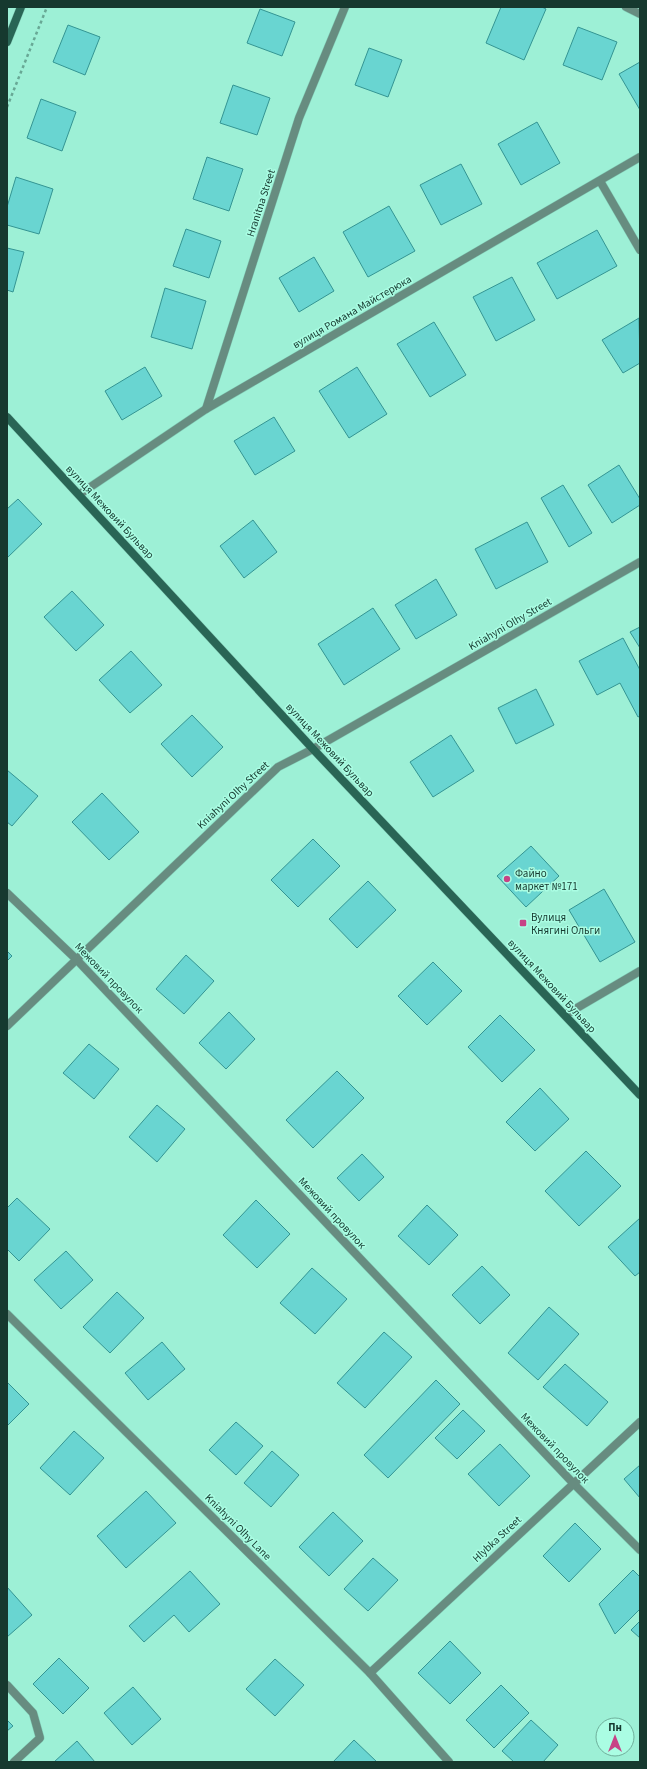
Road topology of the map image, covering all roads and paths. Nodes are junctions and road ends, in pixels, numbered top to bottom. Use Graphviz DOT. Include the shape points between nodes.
graph roads {
  1 [pos="21,7"];
  2 [pos="47,7"];
  3 [pos="345,7"];
  4 [pos="626,7"];
  5 [pos="640,14"];
  6 [pos="7,42"];
  7 [pos="7,108"];
  8 [pos="640,157"];
  9 [pos="600,181"];
  10 [pos="640,250"];
  11 [pos="206,409"];
  12 [pos="7,417"];
  13 [pos="80,494"];
  14 [pos="640,562"];
  15 [pos="313,749"];
  16 [pos="7,893"];
  17 [pos="76,959"];
  18 [pos="640,971"];
  19 [pos="565,1015"];
  20 [pos="7,1026"];
  21 [pos="640,1095"];
  22 [pos="7,1314"];
  23 [pos="640,1422"];
  24 [pos="573,1483"];
  25 [pos="640,1550"];
  26 [pos="370,1673"];
  27 [pos="7,1685"];
  28 [pos="14,1762"];
  29 [pos="448,1762"];
  1 -- 6 [label="street"];
  2 -- 7 [label="path"];
  3 -- 11 [label="street, Hranitna Street" via="300,118"];
  4 -- 5 [label="street"];
  8 -- 9 [label="street, вулиця Романа Майстерюка"];
  9 -- 10 [label="street"];
  9 -- 11 [label="street, вулиця Романа Майстерюка"];
  11 -- 13 [label="street, вулиця Романа Майстерюка"];
  12 -- 13 [label="street, вулиця Межовий Бульвар"];
  13 -- 15 [label="street, вулиця Межовий Бульвар"];
  14 -- 15 [label="street, Kniahyni Olhy Street"];
  15 -- 17 [label="street, Kniahyni Olhy Street" via="278,767"];
  15 -- 19 [label="street, вулиця Межовий Бульвар"];
  16 -- 17 [label="street, Межовий провулок"];
  17 -- 20 [label="street, Kniahyni Olhy Street"];
  17 -- 24 [label="street, Межовий провулок"];
  18 -- 19 [label="street"];
  19 -- 21 [label="street, вулиця Межовий Бульвар"];
  22 -- 26 [label="street, Kniahyni Olhy Lane"];
  23 -- 24 [label="street, Hlybka Street"];
  24 -- 25 [label="street, Межовий провулок"];
  24 -- 26 [label="street, Hlybka Street"];
  26 -- 29 [label="street, Kniahyni Olhy Lane"];
  27 -- 28 [label="street" via="34,1713 40,1738"];
}
